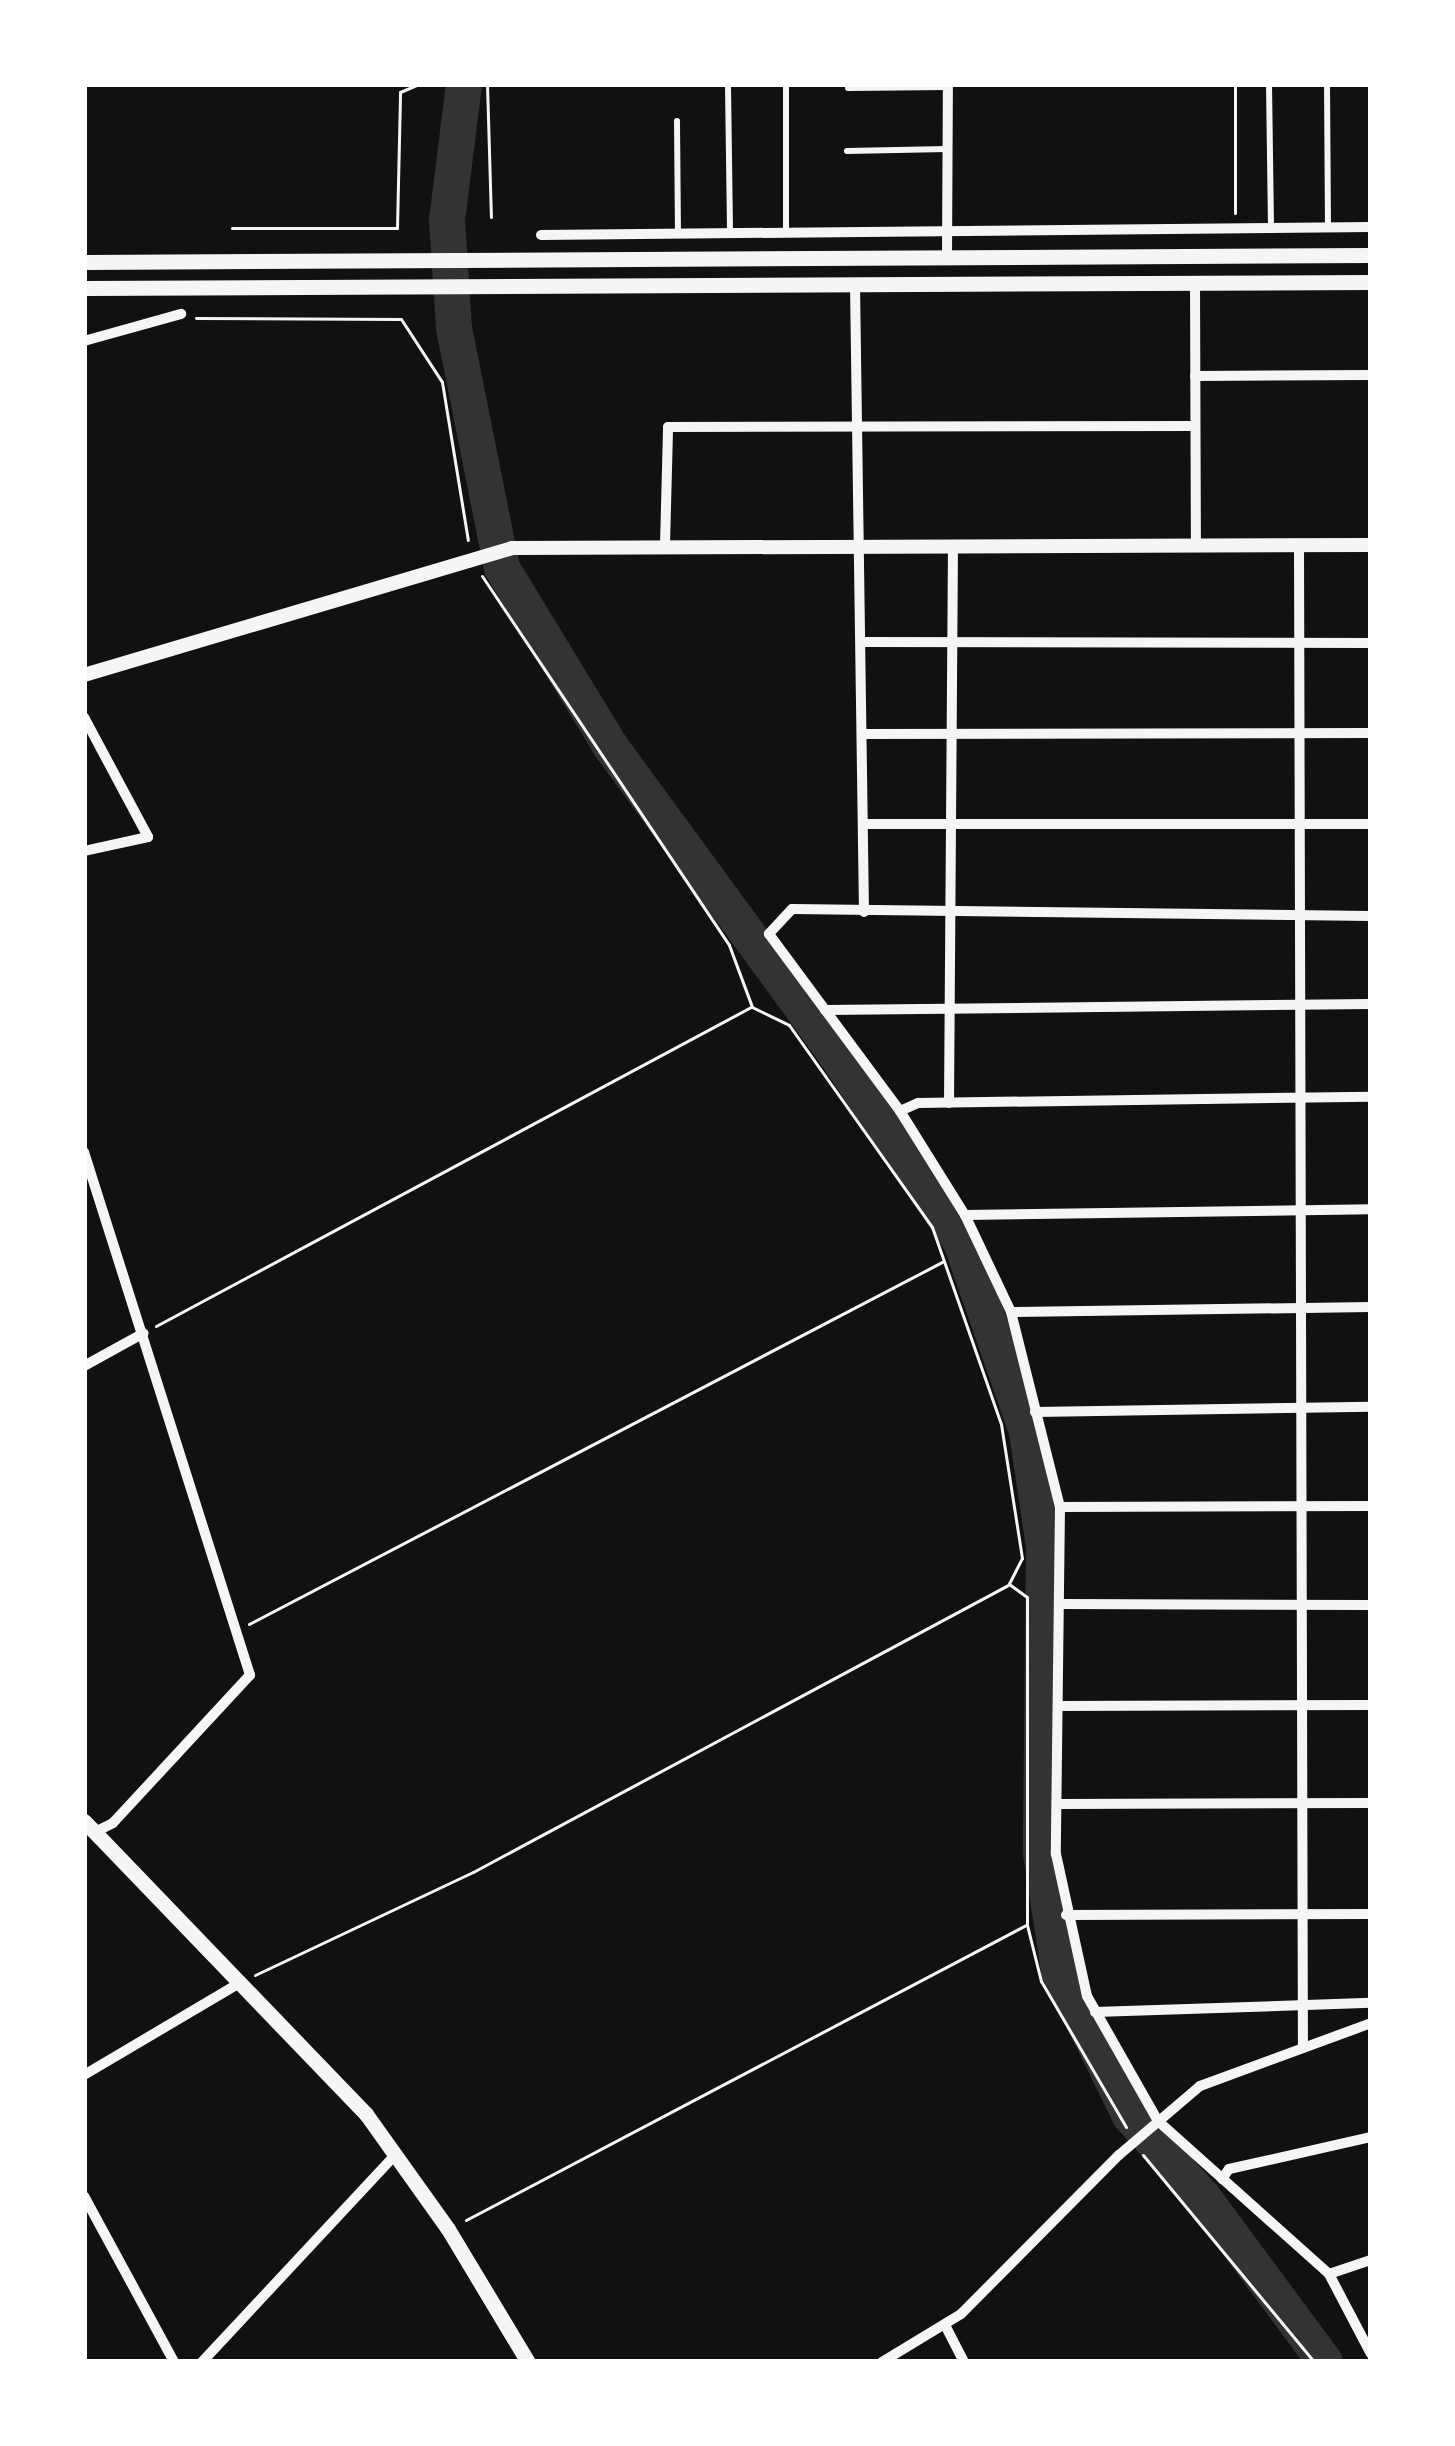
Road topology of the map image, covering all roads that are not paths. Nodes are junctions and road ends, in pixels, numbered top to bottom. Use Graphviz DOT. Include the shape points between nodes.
graph roads {
  1 [pos="1269,84"];
  2 [pos="1327,84"];
  3 [pos="786,85"];
  4 [pos="948,85"];
  5 [pos="728,86"];
  6 [pos="848,88"];
  7 [pos="677,122"];
  8 [pos="947,149"];
  9 [pos="847,151"];
  10 [pos="1328,226"];
  11 [pos="1371,226"];
  12 [pos="947,227"];
  13 [pos="1271,227"];
  14 [pos="1352,227"];
  15 [pos="786,230"];
  16 [pos="730,231"];
  17 [pos="678,232"];
  18 [pos="541,235"];
  19 [pos="1352,255"];
  20 [pos="1371,255"];
  21 [pos="947,257"];
  22 [pos="84,262"];
  23 [pos="1195,282"];
  24 [pos="1371,282"];
  25 [pos="855,284"];
  26 [pos="84,288"];
  27 [pos="184,315"];
  28 [pos="84,341"];
  29 [pos="1371,375"];
  30 [pos="1195,376"];
  31 [pos="1195,426"];
  32 [pos="854,427"];
  33 [pos="665,544"];
  34 [pos="1371,545"];
  35 [pos="953,546"];
  36 [pos="1196,546"];
  37 [pos="1299,546"];
  38 [pos="861,547"];
  39 [pos="863,642"];
  40 [pos="952,642"];
  41 [pos="1298,642"];
  42 [pos="1371,643"];
  43 [pos="84,675"];
  44 [pos="84,717"];
  45 [pos="955,733"];
  46 [pos="1298,733"];
  47 [pos="1371,733"];
  48 [pos="863,734"];
  49 [pos="866,824"];
  50 [pos="1298,824"];
  51 [pos="1371,824"];
  52 [pos="951,825"];
  53 [pos="84,850"];
  54 [pos="864,912"];
  55 [pos="950,914"];
  56 [pos="1297,915"];
  57 [pos="1371,916"];
  58 [pos="951,1004"];
  59 [pos="1297,1004"];
  60 [pos="1371,1004"];
  61 [pos="825,1010"];
  62 [pos="1371,1097"];
  63 [pos="1300,1098"];
  64 [pos="950,1103"];
  65 [pos="900,1111"];
  66 [pos="84,1152"];
  67 [pos="1300,1209"];
  68 [pos="1371,1209"];
  69 [pos="965,1215"];
  70 [pos="1371,1307"];
  71 [pos="1301,1308"];
  72 [pos="1011,1312"];
  73 [pos="144,1333"];
  74 [pos="84,1366"];
  75 [pos="1301,1407"];
  76 [pos="1371,1407"];
  77 [pos="1035,1412"];
  78 [pos="1301,1506"];
  79 [pos="1371,1506"];
  80 [pos="1060,1507"];
  81 [pos="1061,1604"];
  82 [pos="1371,1605"];
  83 [pos="1301,1606"];
  84 [pos="1304,1705"];
  85 [pos="1371,1705"];
  86 [pos="1059,1706"];
  87 [pos="1371,1803"];
  88 [pos="1057,1804"];
  89 [pos="1303,1804"];
  90 [pos="90,1827"];
  91 [pos="1303,1913"];
  92 [pos="1371,1914"];
  93 [pos="1066,1915"];
  94 [pos="238,1984"];
  95 [pos="1371,2003"];
  96 [pos="1304,2008"];
  97 [pos="1095,2012"];
  98 [pos="1371,2023"];
  99 [pos="1303,2048"];
  100 [pos="84,2075"];
  101 [pos="1144,2132"];
  102 [pos="1371,2137"];
  103 [pos="397,2153"];
  104 [pos="1222,2179"];
  105 [pos="84,2197"];
  106 [pos="1371,2260"];
  107 [pos="1329,2274"];
  108 [pos="945,2326"];
  109 [pos="1371,2354"];
  110 [pos="174,2362"];
  111 [pos="202,2362"];
  112 [pos="528,2362"];
  113 [pos="882,2362"];
  114 [pos="964,2362"];
  1 -- 13 [label="lane"];
  2 -- 10 [label="lane"];
  3 -- 15 [label="lane"];
  4 -- 6 [label="lane"];
  4 -- 8 [label="street"];
  5 -- 16 [label="lane"];
  7 -- 17 [label="lane"];
  8 -- 9 [label="lane"];
  8 -- 12 [label="street"];
  10 -- 13 [label="street"];
  10 -- 14 [label="street"];
  11 -- 14 [label="street"];
  12 -- 13 [label="street"];
  12 -- 15 [label="street"];
  12 -- 21 [label="street"];
  14 -- 19 [label="street"];
  15 -- 16 [label="street"];
  16 -- 17 [label="street"];
  17 -- 18 [label="street"];
  19 -- 20 [label="main road"];
  19 -- 21 [label="main road"];
  21 -- 22 [label="main road"];
  23 -- 24 [label="main road"];
  23 -- 25 [label="main road"];
  23 -- 30 [label="street"];
  25 -- 26 [label="main road"];
  25 -- 32 [label="street"];
  27 -- 28 [label="street"];
  29 -- 30 [label="street"];
  30 -- 31 [label="street"];
  31 -- 32 [label="street"];
  31 -- 36 [label="street"];
  32 -- 33 [label="street" via="668,428"];
  32 -- 38 [label="street"];
  33 -- 38 [label="street"];
  33 -- 43 [label="street" via="512,548"];
  34 -- 37 [label="street"];
  35 -- 36 [label="street"];
  35 -- 38 [label="street"];
  35 -- 40 [label="street"];
  36 -- 37 [label="street"];
  37 -- 41 [label="street"];
  38 -- 39 [label="street"];
  39 -- 40 [label="street"];
  39 -- 48 [label="street"];
  40 -- 41 [label="street"];
  40 -- 45 [label="street"];
  41 -- 42 [label="street"];
  41 -- 46 [label="street"];
  44 -- 53 [label="street" via="148,837"];
  45 -- 46 [label="street"];
  45 -- 48 [label="street"];
  45 -- 52 [label="street"];
  46 -- 47 [label="street"];
  46 -- 50 [label="street"];
  48 -- 49 [label="street"];
  49 -- 52 [label="street"];
  49 -- 54 [label="street"];
  50 -- 51 [label="street"];
  50 -- 52 [label="street"];
  50 -- 56 [label="street"];
  52 -- 55 [label="street"];
  54 -- 55 [label="street"];
  54 -- 61 [label="street" via="792,909 769,934"];
  55 -- 56 [label="street"];
  55 -- 58 [label="street"];
  56 -- 57 [label="street"];
  56 -- 59 [label="street"];
  58 -- 59 [label="street"];
  58 -- 61 [label="street"];
  58 -- 64 [label="street"];
  59 -- 60 [label="street"];
  59 -- 63 [label="street"];
  61 -- 65 [label="street"];
  62 -- 63 [label="street"];
  63 -- 64 [label="street"];
  63 -- 67 [label="street"];
  64 -- 65 [label="street"];
  65 -- 69 [label="street"];
  66 -- 73 [label="street"];
  67 -- 68 [label="street"];
  67 -- 69 [label="street"];
  67 -- 71 [label="street"];
  69 -- 72 [label="street"];
  70 -- 71 [label="street"];
  71 -- 72 [label="street"];
  71 -- 75 [label="street"];
  72 -- 77 [label="street"];
  73 -- 74 [label="street"];
  73 -- 90 [label="street" via="250,1675 113,1823"];
  75 -- 76 [label="street"];
  75 -- 77 [label="street"];
  75 -- 78 [label="street"];
  77 -- 80 [label="street"];
  78 -- 79 [label="street"];
  78 -- 80 [label="street"];
  78 -- 83 [label="street"];
  80 -- 81 [label="street"];
  81 -- 83 [label="street"];
  81 -- 86 [label="street"];
  82 -- 83 [label="street"];
  83 -- 84 [label="street"];
  84 -- 85 [label="street"];
  84 -- 86 [label="street"];
  84 -- 89 [label="street"];
  86 -- 88 [label="street"];
  87 -- 89 [label="street"];
  88 -- 89 [label="street"];
  88 -- 93 [label="street"];
  89 -- 91 [label="street"];
  90 -- 94 [label="main road"];
  91 -- 92 [label="street"];
  91 -- 93 [label="street"];
  91 -- 96 [label="street"];
  93 -- 97 [label="street"];
  94 -- 100 [label="street"];
  94 -- 103 [label="main road"];
  95 -- 96 [label="street"];
  96 -- 97 [label="street"];
  96 -- 99 [label="street"];
  97 -- 101 [label="street"];
  98 -- 99 [label="street"];
  99 -- 101 [label="street" via="1200,2086"];
  101 -- 104 [label="street"];
  101 -- 108 [label="street"];
  102 -- 104 [label="street" via="1229,2169"];
  103 -- 111 [label="street"];
  103 -- 112 [label="main road"];
  104 -- 107 [label="street"];
  105 -- 110 [label="street"];
  106 -- 107 [label="street"];
  107 -- 109 [label="street"];
  108 -- 113 [label="street"];
  108 -- 114 [label="street"];
}
